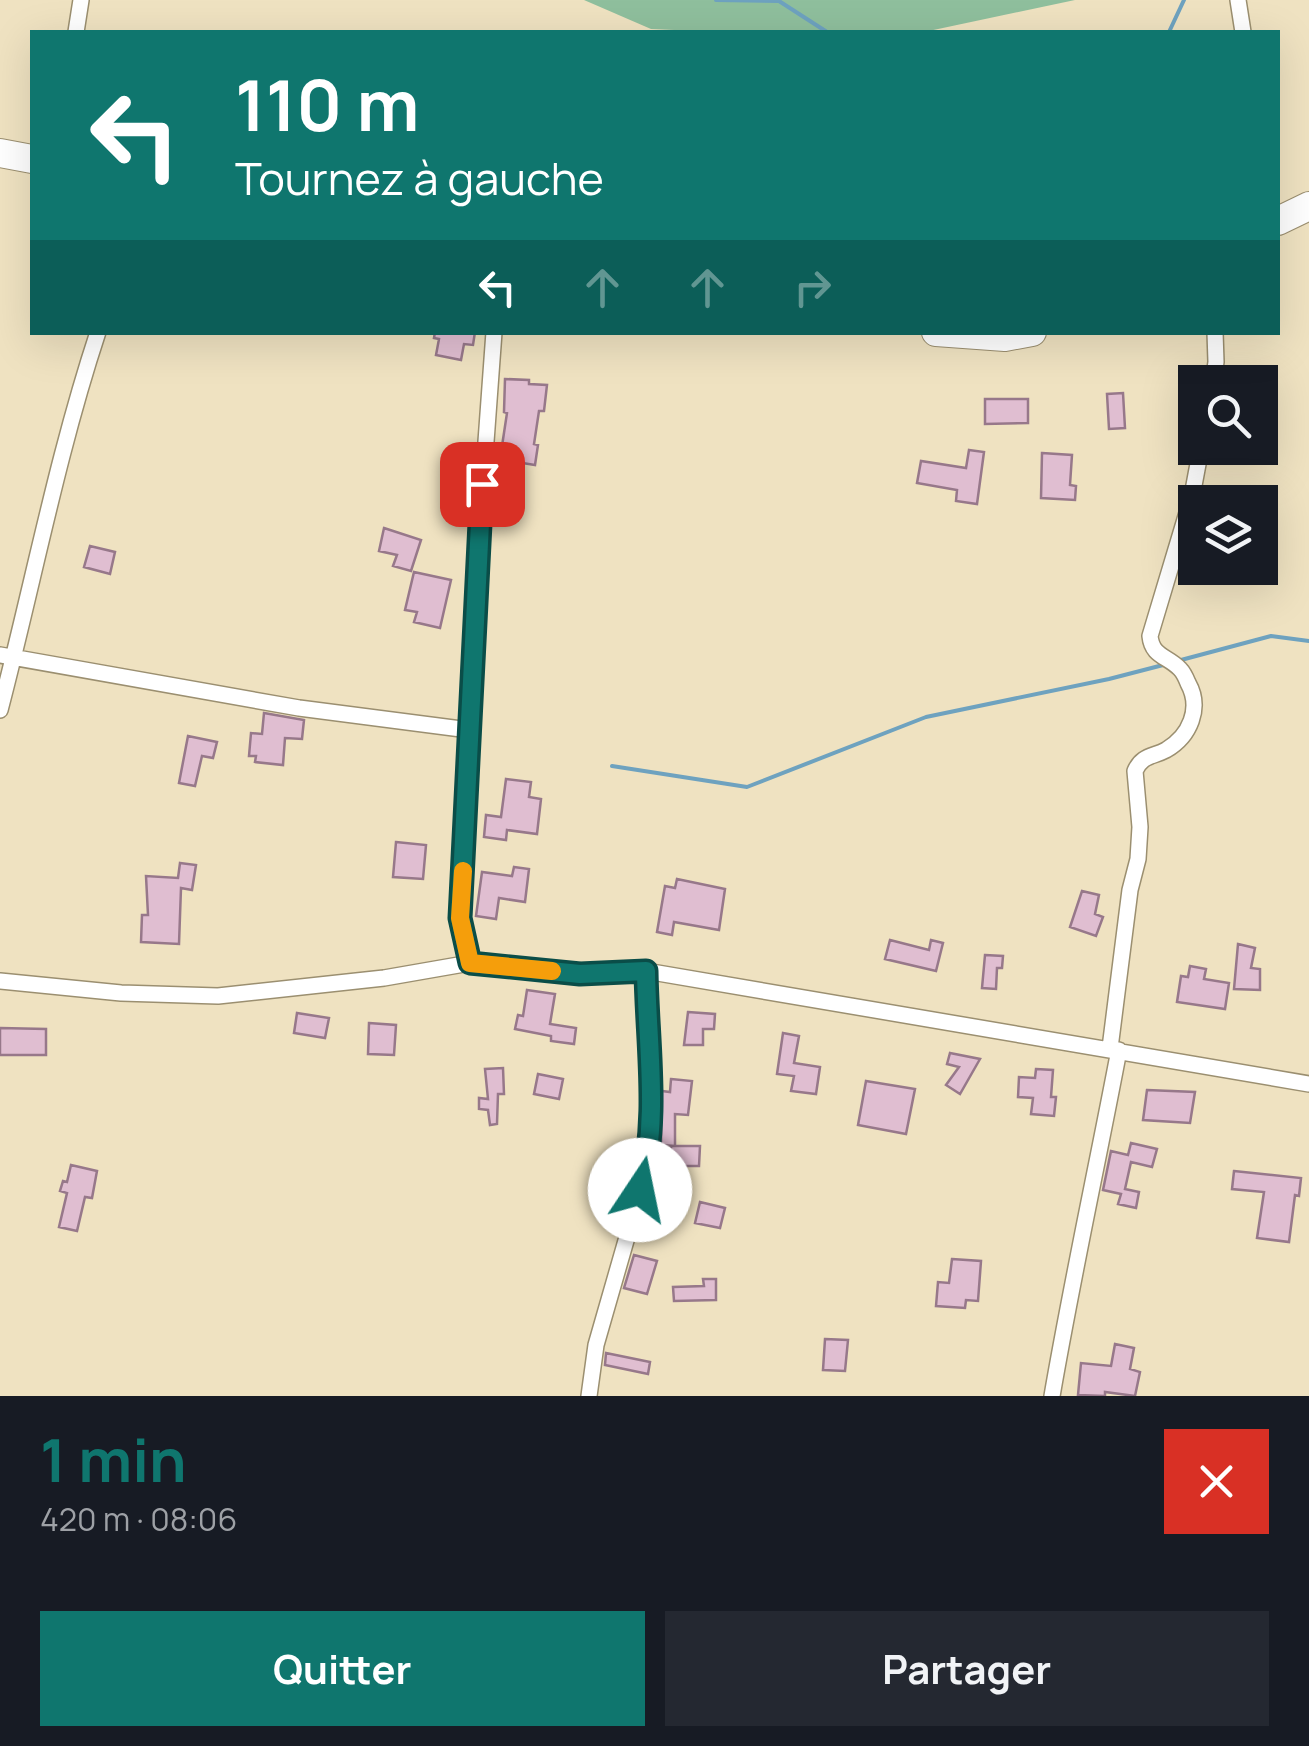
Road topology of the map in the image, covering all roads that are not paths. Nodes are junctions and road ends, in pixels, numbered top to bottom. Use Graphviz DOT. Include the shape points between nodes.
graph roads {
  1 [pos="80,0"];
  2 [pos="1238,0"];
  3 [pos="76,30"];
  4 [pos="1243,30"];
  5 [pos="0,153"];
  6 [pos="30,159"];
  7 [pos="1309,206"];
  8 [pos="1280,219"];
  9 [pos="97,335"];
  10 [pos="494,335"];
  11 [pos="977,335"];
  12 [pos="1016,335"];
  13 [pos="1215,335"];
  14 [pos="1216,365"];
  15 [pos="1198,465"];
  16 [pos="7,656"];
  17 [pos="0,710"];
  18 [pos="469,730"];
  19 [pos="470,963"];
  20 [pos="646,971"];
  21 [pos="0,981"];
  22 [pos="1115,1049"];
  23 [pos="1309,1084"];
  24 [pos="590,1396"];
  25 [pos="1052,1396"];
  1 -- 3 [label="street"];
  2 -- 4 [label="street"];
  5 -- 6 [label="highway"];
  7 -- 8 [label="highway"];
  9 -- 16 [label="street"];
  10 -- 18 [label="street"];
  11 -- 12 [label="highway"];
  13 -- 14 [label="street"];
  15 -- 22 [label="street" via="1150,636 1157,654 1180,669 1192,690 1194,719 1177,742 1147,756 1135,771 1138,859"];
  16 -- 17 [label="street"];
  16 -- 18 [label="street"];
  18 -- 19 [label="street" via="460,918"];
  19 -- 20 [label="street" via="580,974"];
  19 -- 21 [label="street" via="218,996"];
  20 -- 22 [label="street"];
  20 -- 24 [label="street" via="648,1164 596,1345"];
  22 -- 23 [label="street"];
  22 -- 25 [label="street"];
}
